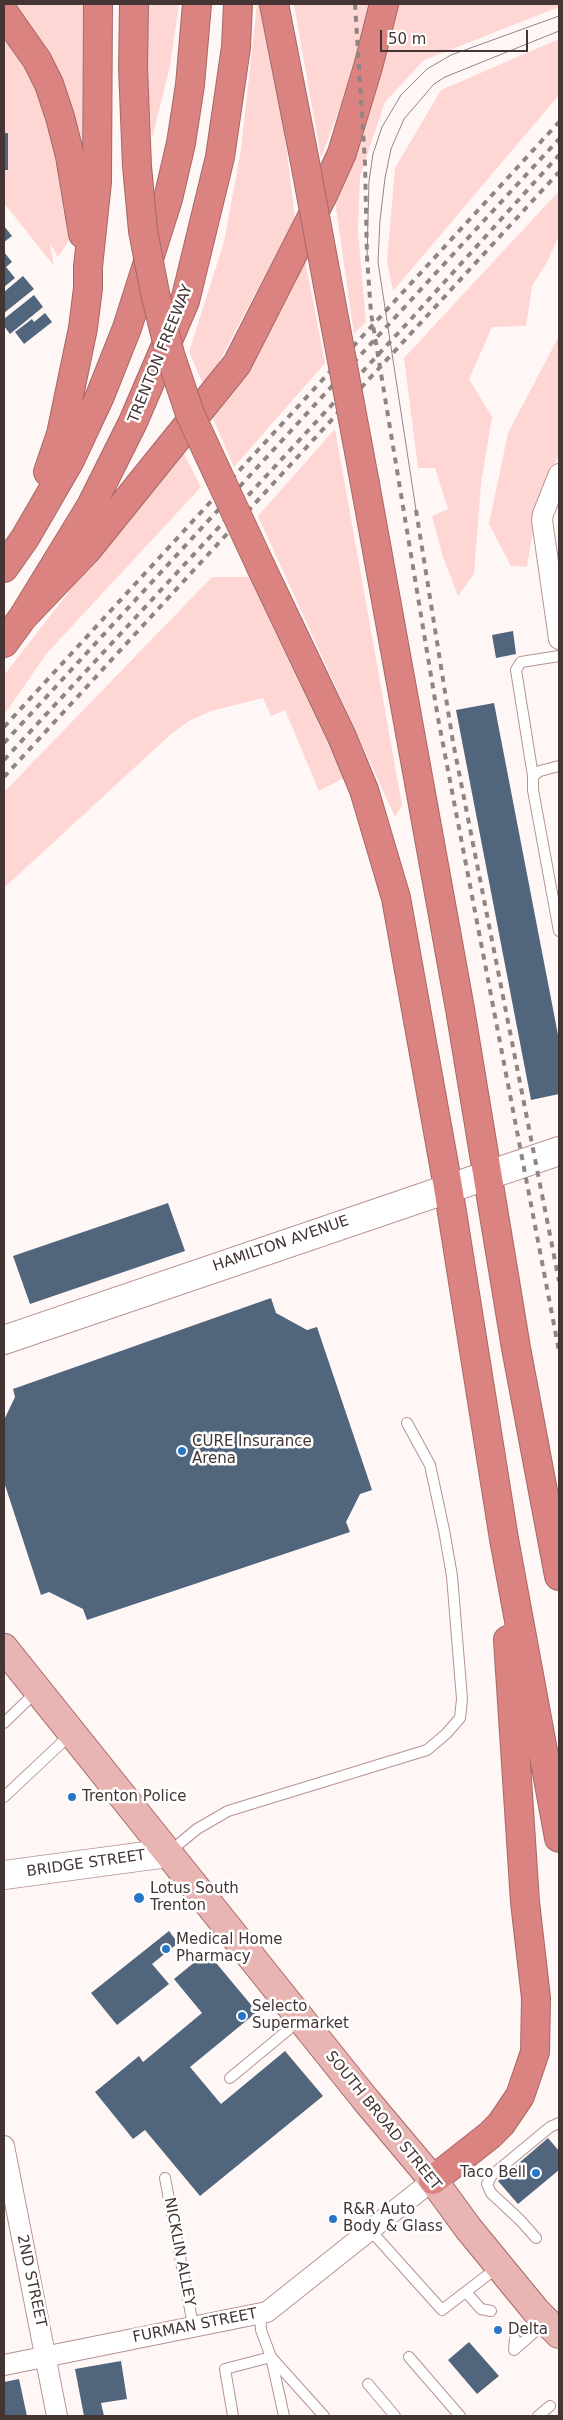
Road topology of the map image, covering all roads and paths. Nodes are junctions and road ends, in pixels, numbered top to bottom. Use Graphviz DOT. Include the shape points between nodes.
graph roads {
  1 [pos="98,4"];
  2 [pos="134,4"];
  3 [pos="197,4"];
  4 [pos="238,4"];
  5 [pos="274,4"];
  6 [pos="384,4"];
  7 [pos="4,13"];
  8 [pos="88,267"];
  9 [pos="559,474"];
  10 [pos="25,538"];
  11 [pos="4,568"];
  12 [pos="556,601"];
  13 [pos="24,617"];
  14 [pos="559,639"];
  15 [pos="4,643"];
  16 [pos="559,656"];
  17 [pos="559,766"];
  18 [pos="533,776"];
  19 [pos="559,931"];
  20 [pos="559,1151"];
  21 [pos="488,1174"];
  22 [pos="448,1187"];
  23 [pos="4,1340"];
  24 [pos="407,1423"];
  25 [pos="504,1539"];
  26 [pos="559,1576"];
  27 [pos="4,1649"];
  28 [pos="38,1690"];
  29 [pos="4,1723"];
  30 [pos="72,1733"];
  31 [pos="4,1796"];
  32 [pos="559,1838"];
  33 [pos="168,1853"];
  34 [pos="4,1875"];
  35 [pos="301,2019"];
  36 [pos="230,2078"];
  37 [pos="559,2123"];
  38 [pos="4,2146"];
  39 [pos="165,2178"];
  40 [pos="433,2180"];
  41 [pos="371,2231"];
  42 [pos="536,2238"];
  43 [pos="499,2266"];
  44 [pos="466,2292"];
  45 [pos="484,2313"];
  46 [pos="260,2314"];
  47 [pos="193,2325"];
  48 [pos="553,2327"];
  49 [pos="515,2339"];
  50 [pos="503,2348"];
  51 [pos="514,2350"];
  52 [pos="46,2357"];
  53 [pos="271,2357"];
  54 [pos="409,2357"];
  55 [pos="4,2365"];
  56 [pos="368,2384"];
  57 [pos="550,2406"];
  58 [pos="57,2416"];
  59 [pos="233,2416"];
  60 [pos="284,2416"];
  61 [pos="324,2416"];
  62 [pos="395,2416"];
  63 [pos="460,2416"];
  64 [pos="538,2416"];
  1 -- 8 [label="highway" via="97,182"];
  2 -- 22 [label="highway, bridge" via="137,166 144,231 170,354 190,414 364,790 382,844 402,925"];
  3 -- 10 [label="highway" via="181,144 168,199 127,328 69,462"];
  4 -- 13 [label="highway, TRENTON FREEWAY" via="236,47 220,157 185,301 126,438 91,506"];
  5 -- 21 [label="highway, bridge" via="365,484"];
  6 -- 13 [label="highway" via="342,153 237,364 87,550"];
  7 -- 8 [label="highway" via="37,60 60,116 70,156"];
  8 -- 10 [label="highway" via="83,328 60,434"];
  9 -- 12 [label="street" via="542,520"];
  10 -- 11 [label="highway"];
  12 -- 14 [label="street"];
  13 -- 15 [label="highway, TRENTON FREEWAY"];
  16 -- 18 [label="lane" via="521,662 516,670"];
  17 -- 18 [label="lane"];
  18 -- 19 [label="lane"];
  20 -- 21 [label="main road, HAMILTON AVENUE"];
  21 -- 22 [label="main road, HAMILTON AVENUE"];
  21 -- 26 [label="highway" via="516,1348"];
  22 -- 23 [label="main road, HAMILTON AVENUE"];
  22 -- 25 [label="highway"];
  24 -- 33 [label="lane" via="430,1465 444,1530 452,1576 462,1699 460,1718 427,1750 228,1811 197,1829"];
  25 -- 32 [label="highway"];
  25 -- 40 [label="highway" via="523,1883 536,1998 535,2052 520,2096 501,2124"];
  27 -- 28 [label="main road, SOUTH BROAD STREET"];
  28 -- 29 [label="lane"];
  28 -- 30 [label="main road, SOUTH BROAD STREET"];
  30 -- 31 [label="lane"];
  30 -- 33 [label="main road, SOUTH BROAD STREET"];
  33 -- 34 [label="main road, BRIDGE STREET"];
  33 -- 35 [label="main road, SOUTH BROAD STREET"];
  35 -- 36 [label="lane"];
  35 -- 40 [label="main road, SOUTH BROAD STREET"];
  37 -- 42 [label="lane" via="492,2175 487,2184 491,2193"];
  38 -- 52 [label="street, 2ND STREET"];
  39 -- 47 [label="lane, NICKLIN ALLEY"];
  40 -- 41 [label="street, FURMAN STREET"];
  40 -- 43 [label="main road, SOUTH BROAD STREET"];
  41 -- 44 [label="lane" via="442,2310"];
  41 -- 46 [label="street, FURMAN STREET" via="276,2307"];
  43 -- 44 [label="lane"];
  43 -- 48 [label="main road, SOUTH BROAD STREET"];
  44 -- 45 [label="lane"];
  46 -- 47 [label="street, FURMAN STREET"];
  46 -- 53 [label="lane" via="261,2330"];
  47 -- 52 [label="street, FURMAN STREET"];
  48 -- 51 [label="lane"];
  49 -- 51 [label="lane"];
  50 -- 51 [label="lane"];
  52 -- 55 [label="street, FURMAN STREET"];
  52 -- 58 [label="street, 2ND STREET"];
  53 -- 59 [label="lane" via="225,2369"];
  53 -- 60 [label="lane"];
  53 -- 61 [label="lane"];
  54 -- 63 [label="lane"];
  56 -- 62 [label="lane"];
  57 -- 64 [label="lane"];
}
